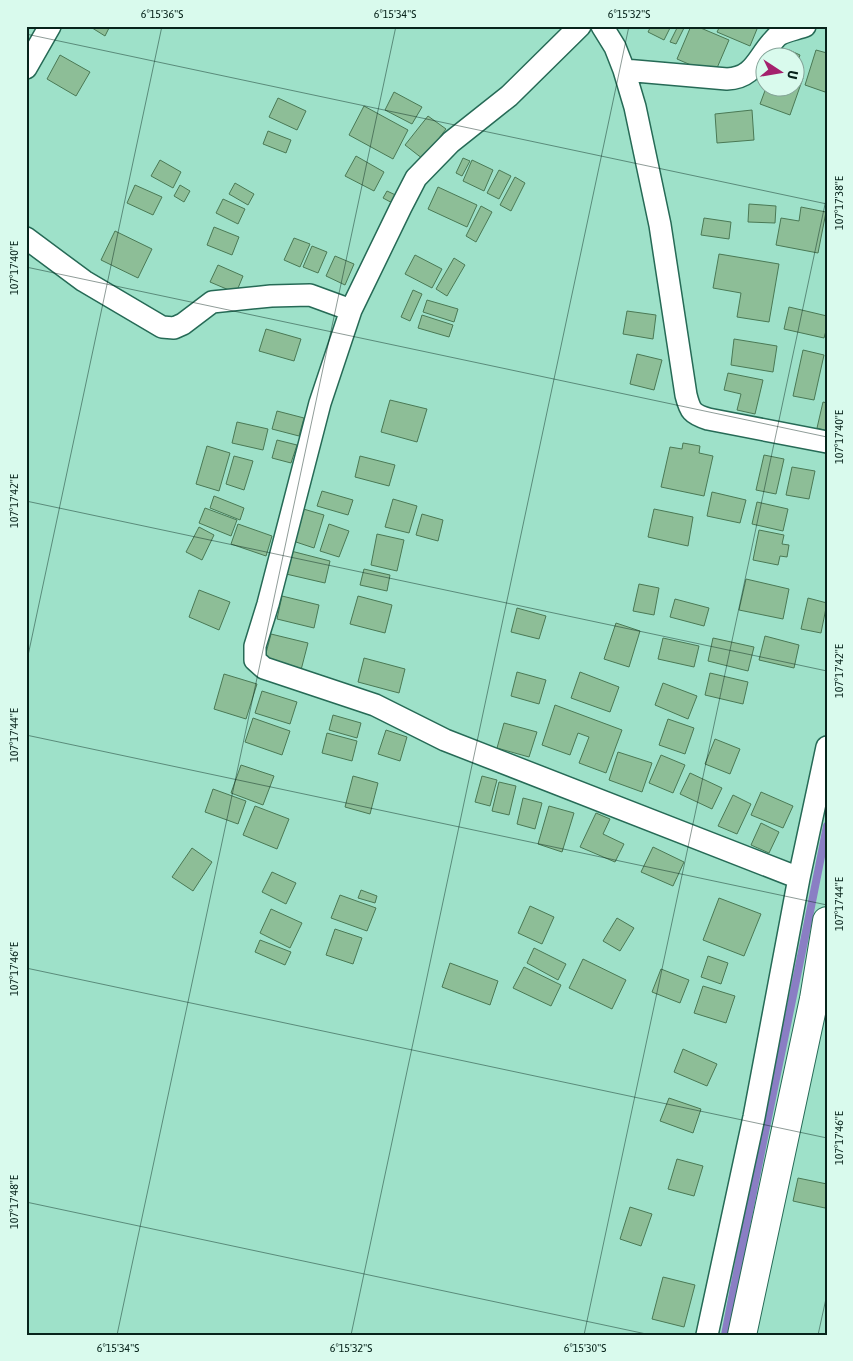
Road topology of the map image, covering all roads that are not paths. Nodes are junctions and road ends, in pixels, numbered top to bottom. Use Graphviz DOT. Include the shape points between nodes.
graph roads {
  1 [pos="50,26"];
  2 [pos="580,26"];
  3 [pos="602,26"];
  4 [pos="805,26"];
  5 [pos="26,68"];
  6 [pos="624,70"];
  7 [pos="26,238"];
  8 [pos="351,310"];
  9 [pos="827,442"];
  10 [pos="827,747"];
  11 [pos="799,878"];
  12 [pos="827,921"];
  13 [pos="820,1002"];
  14 [pos="712,1325"];
  15 [pos="745,1333"];
  1 -- 5 [label="street"];
  2 -- 8 [label="street" via="509,96 451,142 416,178"];
  3 -- 6 [label="street"];
  4 -- 6 [label="street" via="779,35 757,63 737,78"];
  6 -- 9 [label="street" via="660,225 690,410 708,419"];
  7 -- 8 [label="street" via="84,281 162,327 174,328 183,324 212,302 284,295 310,295"];
  8 -- 11 [label="street" via="320,404 255,646 255,660 264,668 375,705 444,740"];
  10 -- 11 [label="street"];
  11 -- 14 [label="street"];
  12 -- 13 [label="street"];
  13 -- 15 [label="street"];
  14 -- 15 [label="street"];
}
